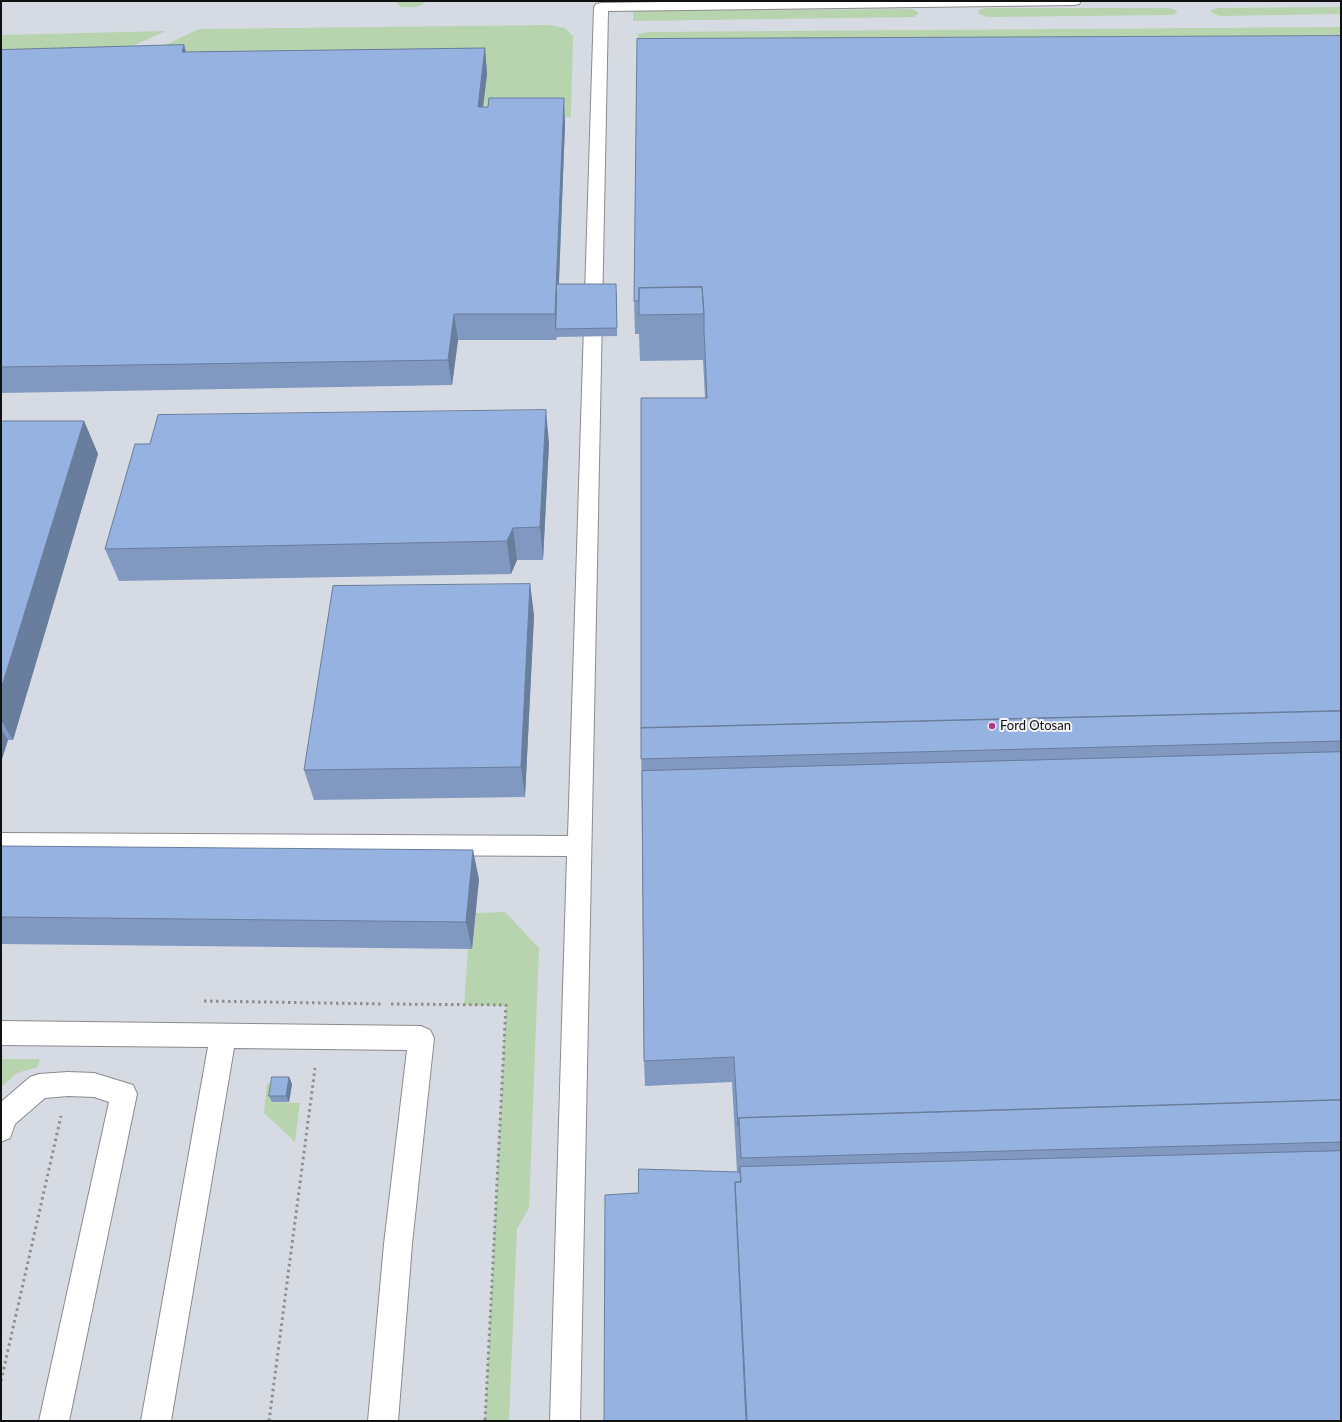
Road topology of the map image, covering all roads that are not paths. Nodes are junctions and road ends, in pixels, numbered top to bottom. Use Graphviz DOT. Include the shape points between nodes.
graph roads {
  1 [pos="1074,1"];
  2 [pos="961,2"];
  3 [pos="745,3"];
  4 [pos="1,843"];
  5 [pos="578,846"];
  6 [pos="1,1033"];
  7 [pos="223,1035"];
  8 [pos="1,1129"];
  9 [pos="54,1421"];
  10 [pos="156,1421"];
  11 [pos="383,1421"];
  12 [pos="565,1421"];
  1 -- 2 [label="street"];
  2 -- 3 [label="street"];
  3 -- 5 [label="street" via="601,7"];
  4 -- 5 [label="street"];
  5 -- 12 [label="street"];
  6 -- 7 [label="street"];
  7 -- 10 [label="street"];
  7 -- 11 [label="street" via="421,1038 398,1244"];
  8 -- 9 [label="street" via="4,1117 39,1086 94,1085 124,1094"];
}
